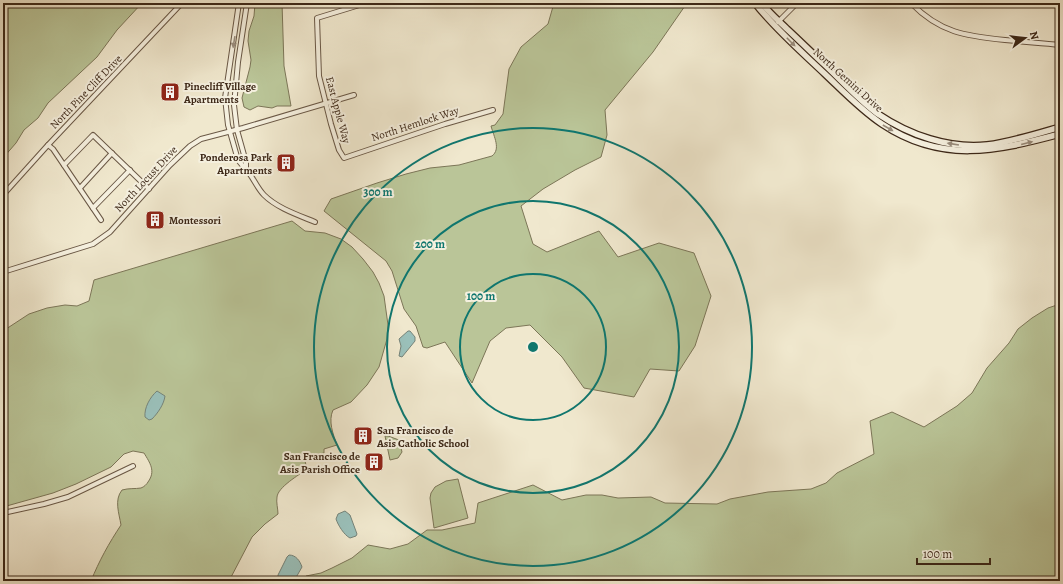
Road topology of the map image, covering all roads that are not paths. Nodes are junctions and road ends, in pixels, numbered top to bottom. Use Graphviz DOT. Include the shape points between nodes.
graph roads {
  1 [pos="182,3"];
  2 [pos="239,3"];
  3 [pos="247,3"];
  4 [pos="366,3"];
  5 [pos="755,3"];
  6 [pos="762,3"];
  7 [pos="797,3"];
  8 [pos="911,3"];
  9 [pos="777,24"];
  10 [pos="1060,45"];
  11 [pos="231,61"];
  12 [pos="238,62"];
  13 [pos="354,95"];
  14 [pos="325,103"];
  15 [pos="493,110"];
  16 [pos="1060,127"];
  17 [pos="237,130"];
  18 [pos="230,132"];
  19 [pos="1060,134"];
  20 [pos="48,145"];
  21 [pos="112,153"];
  22 [pos="344,158"];
  23 [pos="64,165"];
  24 [pos="246,169"];
  25 [pos="130,170"];
  26 [pos="80,188"];
  27 [pos="149,188"];
  28 [pos="3,195"];
  29 [pos="93,208"];
  30 [pos="102,220"];
  31 [pos="314,222"];
  32 [pos="3,272"];
  33 [pos="133,466"];
  34 [pos="3,513"];
  1 -- 20 [label="street, North Pine Cliff Drive"];
  2 -- 11 [label="street, one-way"];
  3 -- 12 [label="street"];
  4 -- 14 [label="street, East Apple Way" via="317,18 320,76"];
  5 -- 9 [label="street, North Gemini Drive"];
  6 -- 9 [label="street, North Gemini Drive"];
  7 -- 9 [label="street"];
  8 -- 10 [label="street" via="932,21 954,32 972,37"];
  16 -- 9 [label="street, North Gemini Drive, one-way" via="984,145 961,145 924,137 879,114"];
  9 -- 19 [label="street, North Gemini Drive, one-way" via="864,110 883,125 930,147 956,151 1003,148"];
  11 -- 12 [label="street"];
  11 -- 18 [label="street" via="225,98"];
  12 -- 17 [label="street" via="234,105"];
  13 -- 14 [label="street, North Locust Drive"];
  14 -- 17 [label="street, North Locust Drive"];
  14 -- 22 [label="street, East Apple Way" via="339,150"];
  15 -- 22 [label="street, North Hemlock Way"];
  17 -- 18 [label="street, North Locust Drive"];
  17 -- 24 [label="street"];
  18 -- 24 [label="street" via="238,160"];
  18 -- 27 [label="street, North Locust Drive" via="201,139 190,146"];
  20 -- 23 [label="street"];
  20 -- 28 [label="street, North Pine Cliff Drive"];
  21 -- 23 [label="street" via="93,135"];
  21 -- 25 [label="street"];
  21 -- 26 [label="street"];
  23 -- 26 [label="street"];
  24 -- 31 [label="street" via="265,196"];
  25 -- 27 [label="street"];
  25 -- 29 [label="street"];
  26 -- 29 [label="street"];
  27 -- 32 [label="street, North Locust Drive" via="110,232 93,244"];
  29 -- 30 [label="street"];
  33 -- 34 [label="street" via="68,497"];
}
